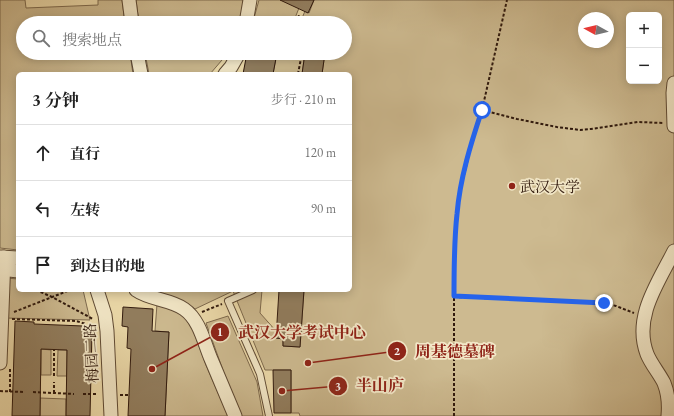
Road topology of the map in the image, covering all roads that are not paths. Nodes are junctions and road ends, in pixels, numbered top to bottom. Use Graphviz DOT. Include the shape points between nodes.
graph roads {
  1 [pos="129,0"];
  2 [pos="250,0"];
  3 [pos="131,16"];
  4 [pos="247,16"];
  5 [pos="138,60"];
  6 [pos="235,60"];
  7 [pos="141,72"];
  8 [pos="227,72"];
  9 [pos="674,83"];
  10 [pos="674,125"];
  11 [pos="674,251"];
  12 [pos="16,259"];
  13 [pos="2,263"];
  14 [pos="16,269"];
  15 [pos="98,292"];
  16 [pos="140,292"];
  17 [pos="248,292"];
  18 [pos="5,363"];
  19 [pos="111,416"];
  20 [pos="235,416"];
  21 [pos="269,416"];
  22 [pos="668,416"];
  1 -- 3 [label="street"];
  2 -- 4 [label="street"];
  5 -- 7 [label="street"];
  6 -- 8 [label="street"];
  9 -- 10 [label="street"];
  11 -- 22 [label="street" via="648,303 643,327 648,354 668,396"];
  12 -- 13 [label="street"];
  13 -- 14 [label="street"];
  13 -- 18 [label="street" via="7,318"];
  15 -- 19 [label="street, 梅园二路" via="107,331"];
  16 -- 20 [label="street" via="178,305 192,316 199,327"];
  17 -- 21 [label="lane" via="228,301 260,374"];
}
